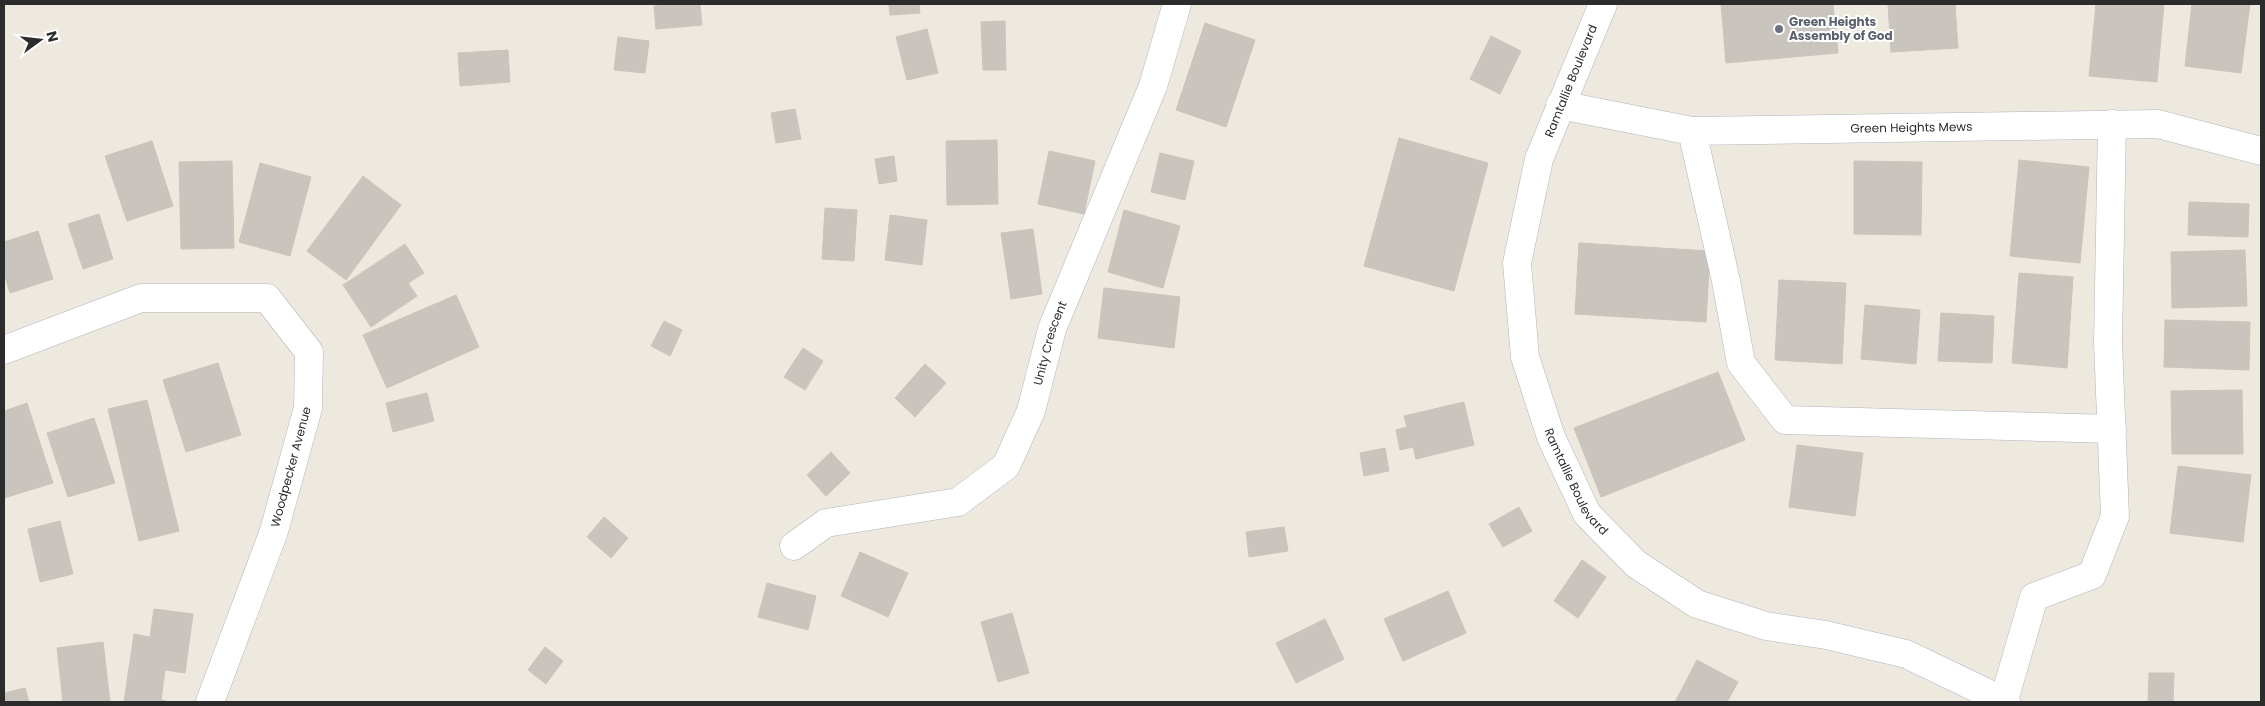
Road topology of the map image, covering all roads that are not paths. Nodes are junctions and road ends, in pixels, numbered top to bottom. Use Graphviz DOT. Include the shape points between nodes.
graph roads {
  1 [pos="1177,4"];
  2 [pos="1603,4"];
  3 [pos="1560,105"];
  4 [pos="2112,124"];
  5 [pos="1692,131"];
  6 [pos="2261,151"];
  7 [pos="4,350"];
  8 [pos="2112,429"];
  9 [pos="794,546"];
  10 [pos="2005,701"];
  11 [pos="210,702"];
  1 -- 9 [label="street, Unity Crescent" via="1153,86 1052,328 1031,411 1006,466 958,502 826,523"];
  2 -- 3 [label="street, Ramtallie Boulevard"];
  3 -- 5 [label="street, Green Heights Mews"];
  3 -- 10 [label="street, Ramtallie Boulevard" via="1539,159 1517,263 1525,357 1551,437 1587,514 1636,564 1697,604 1766,626 1826,635 1906,654"];
  4 -- 5 [label="street, Green Heights Mews"];
  4 -- 6 [label="street, Green Heights Mews" via="2158,124"];
  4 -- 8 [label="street" via="2108,343"];
  5 -- 8 [label="street" via="1741,363 1785,420"];
  7 -- 11 [label="street, Woodpecker Avenue" via="140,298 267,298 309,352 308,408 276,522"];
  8 -- 10 [label="street" via="2115,516 2092,575 2034,597"];
}
